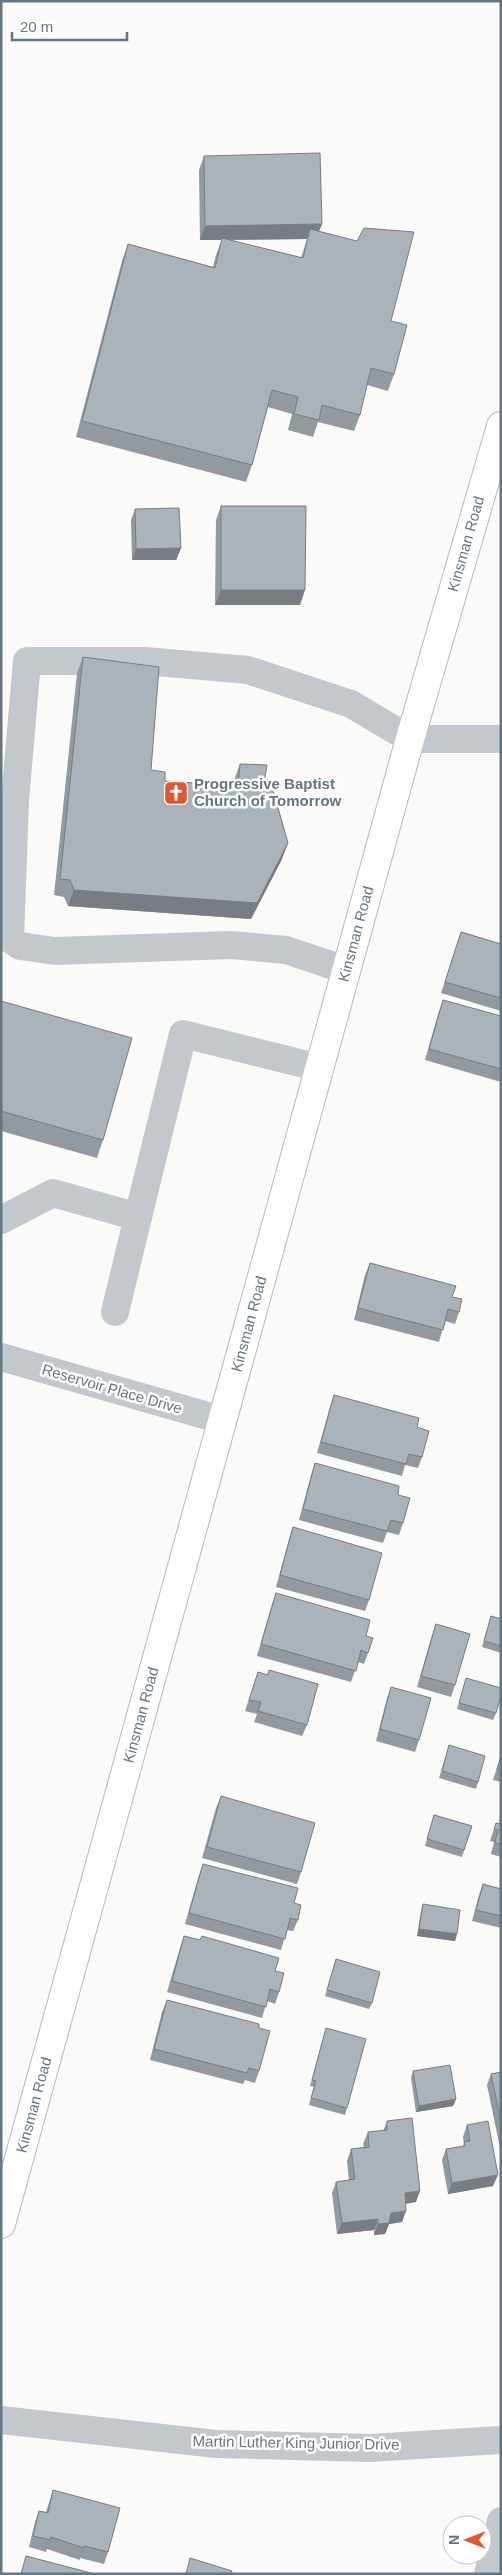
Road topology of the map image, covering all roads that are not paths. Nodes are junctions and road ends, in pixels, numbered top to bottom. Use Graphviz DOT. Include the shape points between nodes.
graph roads {
  1 [pos="501,426"];
  2 [pos="13,694"];
  3 [pos="410,739"];
  4 [pos="501,739"];
  5 [pos="6,914"];
  6 [pos="346,970"];
  7 [pos="320,1068"];
  8 [pos="138,1218"];
  9 [pos="1,1220"];
  10 [pos="115,1312"];
  11 [pos="1,1357"];
  12 [pos="222,1420"];
  13 [pos="1,2224"];
  14 [pos="1,2420"];
  15 [pos="501,2440"];
  16 [pos="501,2521"];
  17 [pos="488,2574"];
  1 -- 3 [label="main road, Kinsman Road"];
  2 -- 3 [label="street" via="27,661 145,661 248,670 351,704"];
  2 -- 5 [label="street" via="15,802"];
  3 -- 4 [label="street"];
  3 -- 6 [label="main road, Kinsman Road"];
  5 -- 6 [label="street" via="10,939 20,946 55,951 231,945 286,950"];
  6 -- 7 [label="main road, Kinsman Road"];
  7 -- 8 [label="street" via="183,1034"];
  7 -- 12 [label="main road, Kinsman Road"];
  8 -- 9 [label="street" via="53,1193"];
  8 -- 10 [label="street"];
  11 -- 12 [label="street, Reservoir Place Drive"];
  12 -- 13 [label="main road, Kinsman Road"];
  14 -- 15 [label="street, Martin Luther King Junior Drive" via="216,2444 370,2448"];
  16 -- 17 [label="street"];
}
